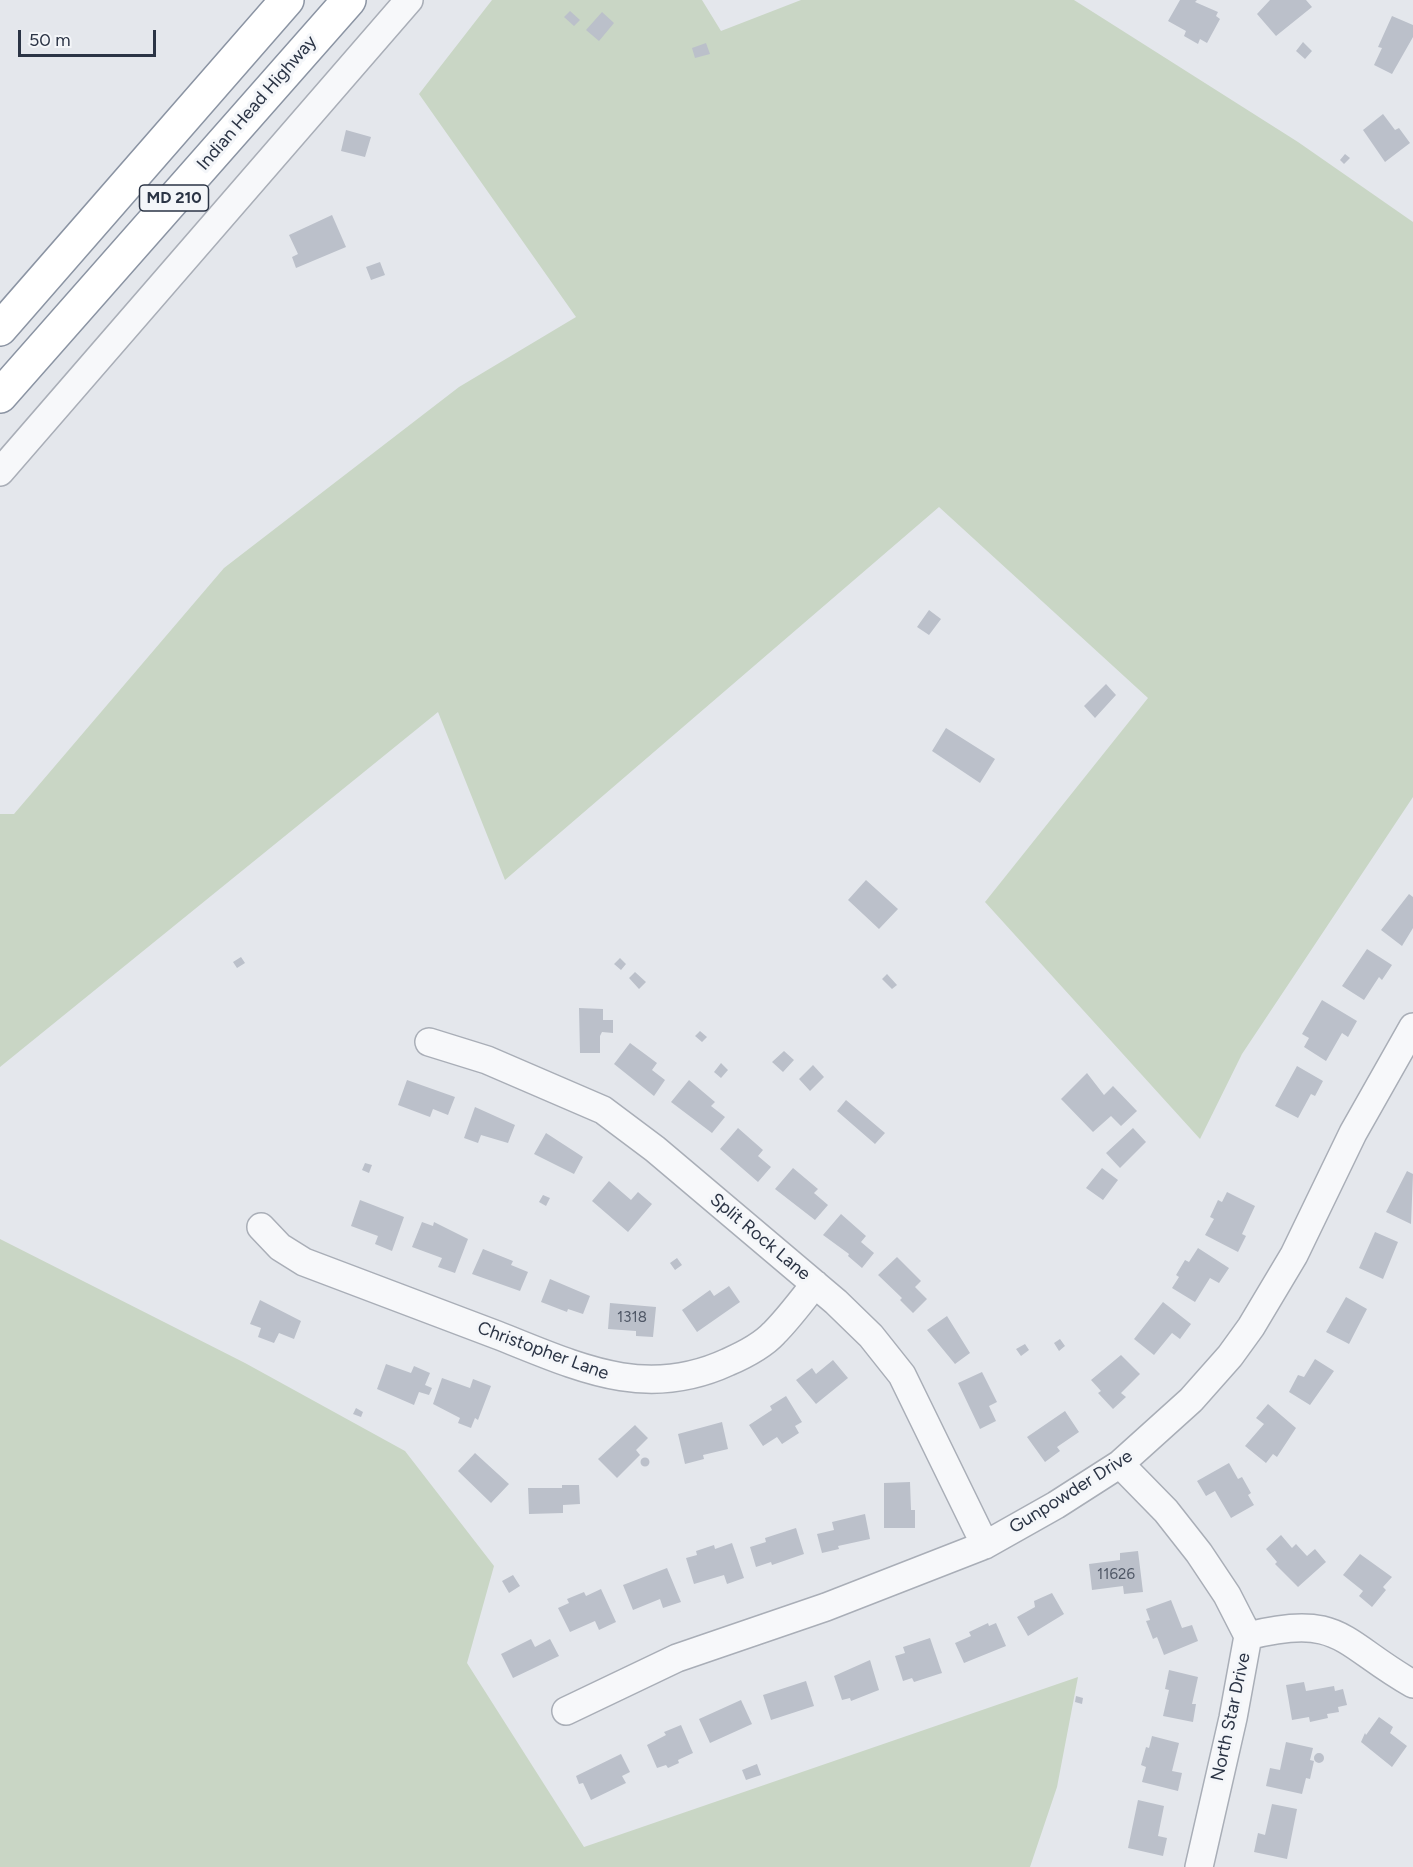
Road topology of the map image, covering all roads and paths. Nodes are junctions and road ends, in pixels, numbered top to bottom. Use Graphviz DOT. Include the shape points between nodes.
graph roads {
  1 [pos="287,0"];
  2 [pos="348,0"];
  3 [pos="409,0"];
  4 [pos="0,329"];
  5 [pos="0,396"];
  6 [pos="0,472"];
  7 [pos="1413,1027"];
  8 [pos="429,1042"];
  9 [pos="261,1227"];
  10 [pos="815,1284"];
  11 [pos="1120,1464"];
  12 [pos="985,1545"];
  13 [pos="1248,1636"];
  14 [pos="1413,1684"];
  15 [pos="566,1711"];
  16 [pos="1199,1867"];
  1 -- 4 [label="highway, MD 210"];
  2 -- 5 [label="highway, Indian Head Highway / MD 210"];
  3 -- 6 [label="street"];
  7 -- 11 [label="street, Gunpowder Drive" via="1353,1133 1289,1265 1251,1328 1191,1400"];
  8 -- 10 [label="street, Split Rock Lane" via="487,1060 603,1110"];
  9 -- 10 [label="street, Christopher Lane" via="280,1247 304,1262 564,1361 620,1378 650,1381 681,1377 745,1355 773,1334"];
  10 -- 12 [label="street, Split Rock Lane" via="871,1336 902,1375"];
  11 -- 12 [label="street, Gunpowder Drive"];
  11 -- 13 [label="street, North Star Drive" via="1166,1511 1199,1553"];
  12 -- 15 [label="street, Gunpowder Drive" via="677,1658"];
  13 -- 14 [label="street" via="1295,1627 1319,1628 1358,1646"];
  13 -- 16 [label="street, North Star Drive"];
}
